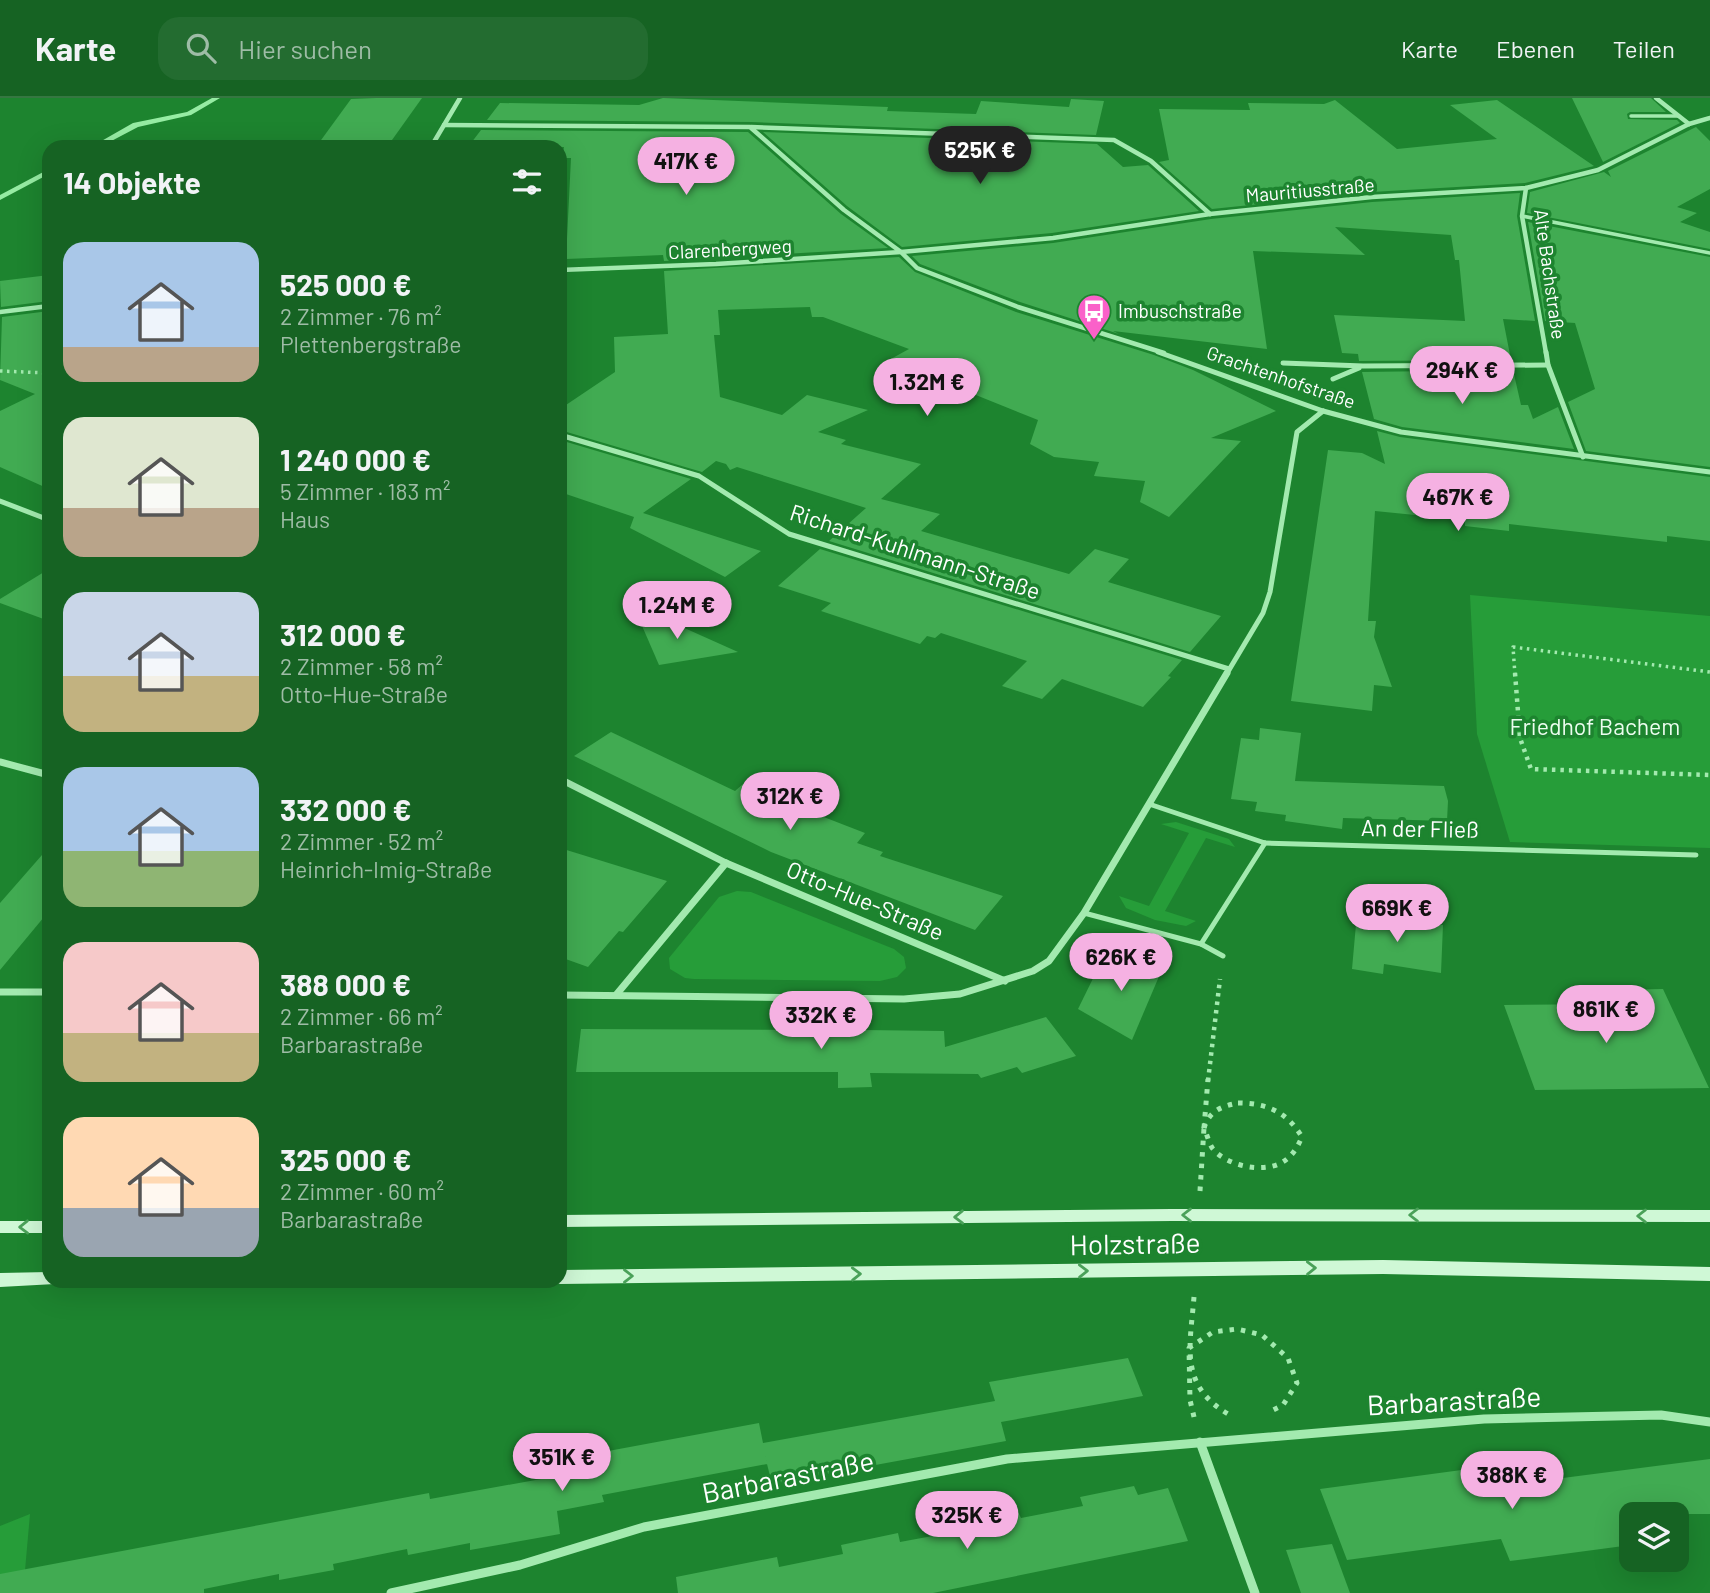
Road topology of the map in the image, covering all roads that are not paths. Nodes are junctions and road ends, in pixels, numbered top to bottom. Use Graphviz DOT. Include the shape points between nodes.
graph roads {
  1 [pos="460,98"];
  2 [pos="1656,98"];
  3 [pos="1631,116"];
  4 [pos="1679,116"];
  5 [pos="1710,118"];
  6 [pos="1689,124"];
  7 [pos="444,125"];
  8 [pos="750,127"];
  9 [pos="434,140"];
  10 [pos="1526,188"];
  11 [pos="1210,214"];
  12 [pos="1522,216"];
  13 [pos="901,252"];
  14 [pos="1710,253"];
  15 [pos="567,270"];
  16 [pos="42,307"];
  17 [pos="0,312"];
  18 [pos="1283,363"];
  19 [pos="1548,365"];
  20 [pos="1363,366"];
  21 [pos="1333,379"];
  22 [pos="1323,411"];
  23 [pos="567,437"];
  24 [pos="1583,457"];
  25 [pos="1710,472"];
  26 [pos="0,501"];
  27 [pos="42,517"];
  28 [pos="1229,670"];
  29 [pos="0,762"];
  30 [pos="42,773"];
  31 [pos="567,783"];
  32 [pos="1149,804"];
  33 [pos="1265,843"];
  34 [pos="1696,855"];
  35 [pos="726,863"];
  36 [pos="1084,913"];
  37 [pos="1202,944"];
  38 [pos="1223,956"];
  39 [pos="1006,981"];
  40 [pos="42,990"];
  41 [pos="0,992"];
  42 [pos="567,995"];
  43 [pos="616,995"];
  44 [pos="1710,1216"];
  45 [pos="567,1221"];
  46 [pos="0,1227"];
  47 [pos="42,1227"];
  48 [pos="1710,1274"];
  49 [pos="567,1277"];
  50 [pos="42,1279"];
  51 [pos="0,1280"];
  52 [pos="1710,1422"];
  53 [pos="1200,1442"];
  54 [pos="391,1593"];
  55 [pos="1255,1593"];
  1 -- 7 [label="street"];
  2 -- 4 [label="street"];
  3 -- 4 [label="lane"];
  4 -- 6 [label="street"];
  5 -- 6 [label="street, Mauritiusstraße"];
  6 -- 10 [label="street, Mauritiusstraße" via="1598,170"];
  7 -- 8 [label="street"];
  7 -- 9 [label="street"];
  8 -- 11 [label="street" via="1114,140 1151,161"];
  8 -- 13 [label="street, Grachtenhofstraße" via="844,210"];
  10 -- 11 [label="street, Mauritiusstraße" via="1372,197"];
  10 -- 12 [label="street, Alte Bachstraße"];
  11 -- 13 [label="street, Mauritiusstraße" via="1053,238"];
  12 -- 14 [label="lane"];
  12 -- 19 [label="street, Alte Bachstraße"];
  13 -- 15 [label="street, Clarenbergweg"];
  13 -- 22 [label="street, Grachtenhofstraße" via="917,268 1018,307 1204,366"];
  16 -- 17 [label="street"];
  18 -- 20 [label="street, Alte Bachstraße"];
  19 -- 20 [label="street, Alte Bachstraße"];
  19 -- 24 [label="street, Alte Bachstraße"];
  20 -- 21 [label="street, Alte Bachstraße"];
  22 -- 24 [label="street, Grachtenhofstraße" via="1401,432"];
  22 -- 28 [label="street" via="1297,432 1270,592 1263,613"];
  23 -- 28 [label="street, Richard-Kuhlmann-Straße" via="698,476 789,534"];
  24 -- 25 [label="street, Grachtenhofstraße"];
  26 -- 27 [label="street"];
  28 -- 32 [label="street"];
  29 -- 30 [label="street"];
  31 -- 35 [label="street, Otto-Hue-Straße"];
  32 -- 33 [label="lane, An der Fließ"];
  32 -- 36 [label="street"];
  33 -- 34 [label="lane, An der Fließ"];
  33 -- 37 [label="lane"];
  35 -- 39 [label="street, Otto-Hue-Straße"];
  35 -- 43 [label="street"];
  36 -- 37 [label="lane"];
  36 -- 39 [label="street" via="1049,961"];
  37 -- 38 [label="lane"];
  39 -- 43 [label="street" via="960,994 904,999"];
  40 -- 41 [label="street"];
  42 -- 43 [label="street"];
  44 -- 45 [label="main road, Holzstraße, one-way"];
  47 -- 46 [label="main road, one-way"];
  49 -- 48 [label="main road, Holzstraße, one-way" via="1383,1267"];
  50 -- 51 [label="main road"];
  52 -- 53 [label="street, Barbarastraße" via="1661,1415 1484,1419"];
  53 -- 54 [label="street, Barbarastraße" via="980,1464 644,1527 520,1565"];
  53 -- 55 [label="street"];
}
